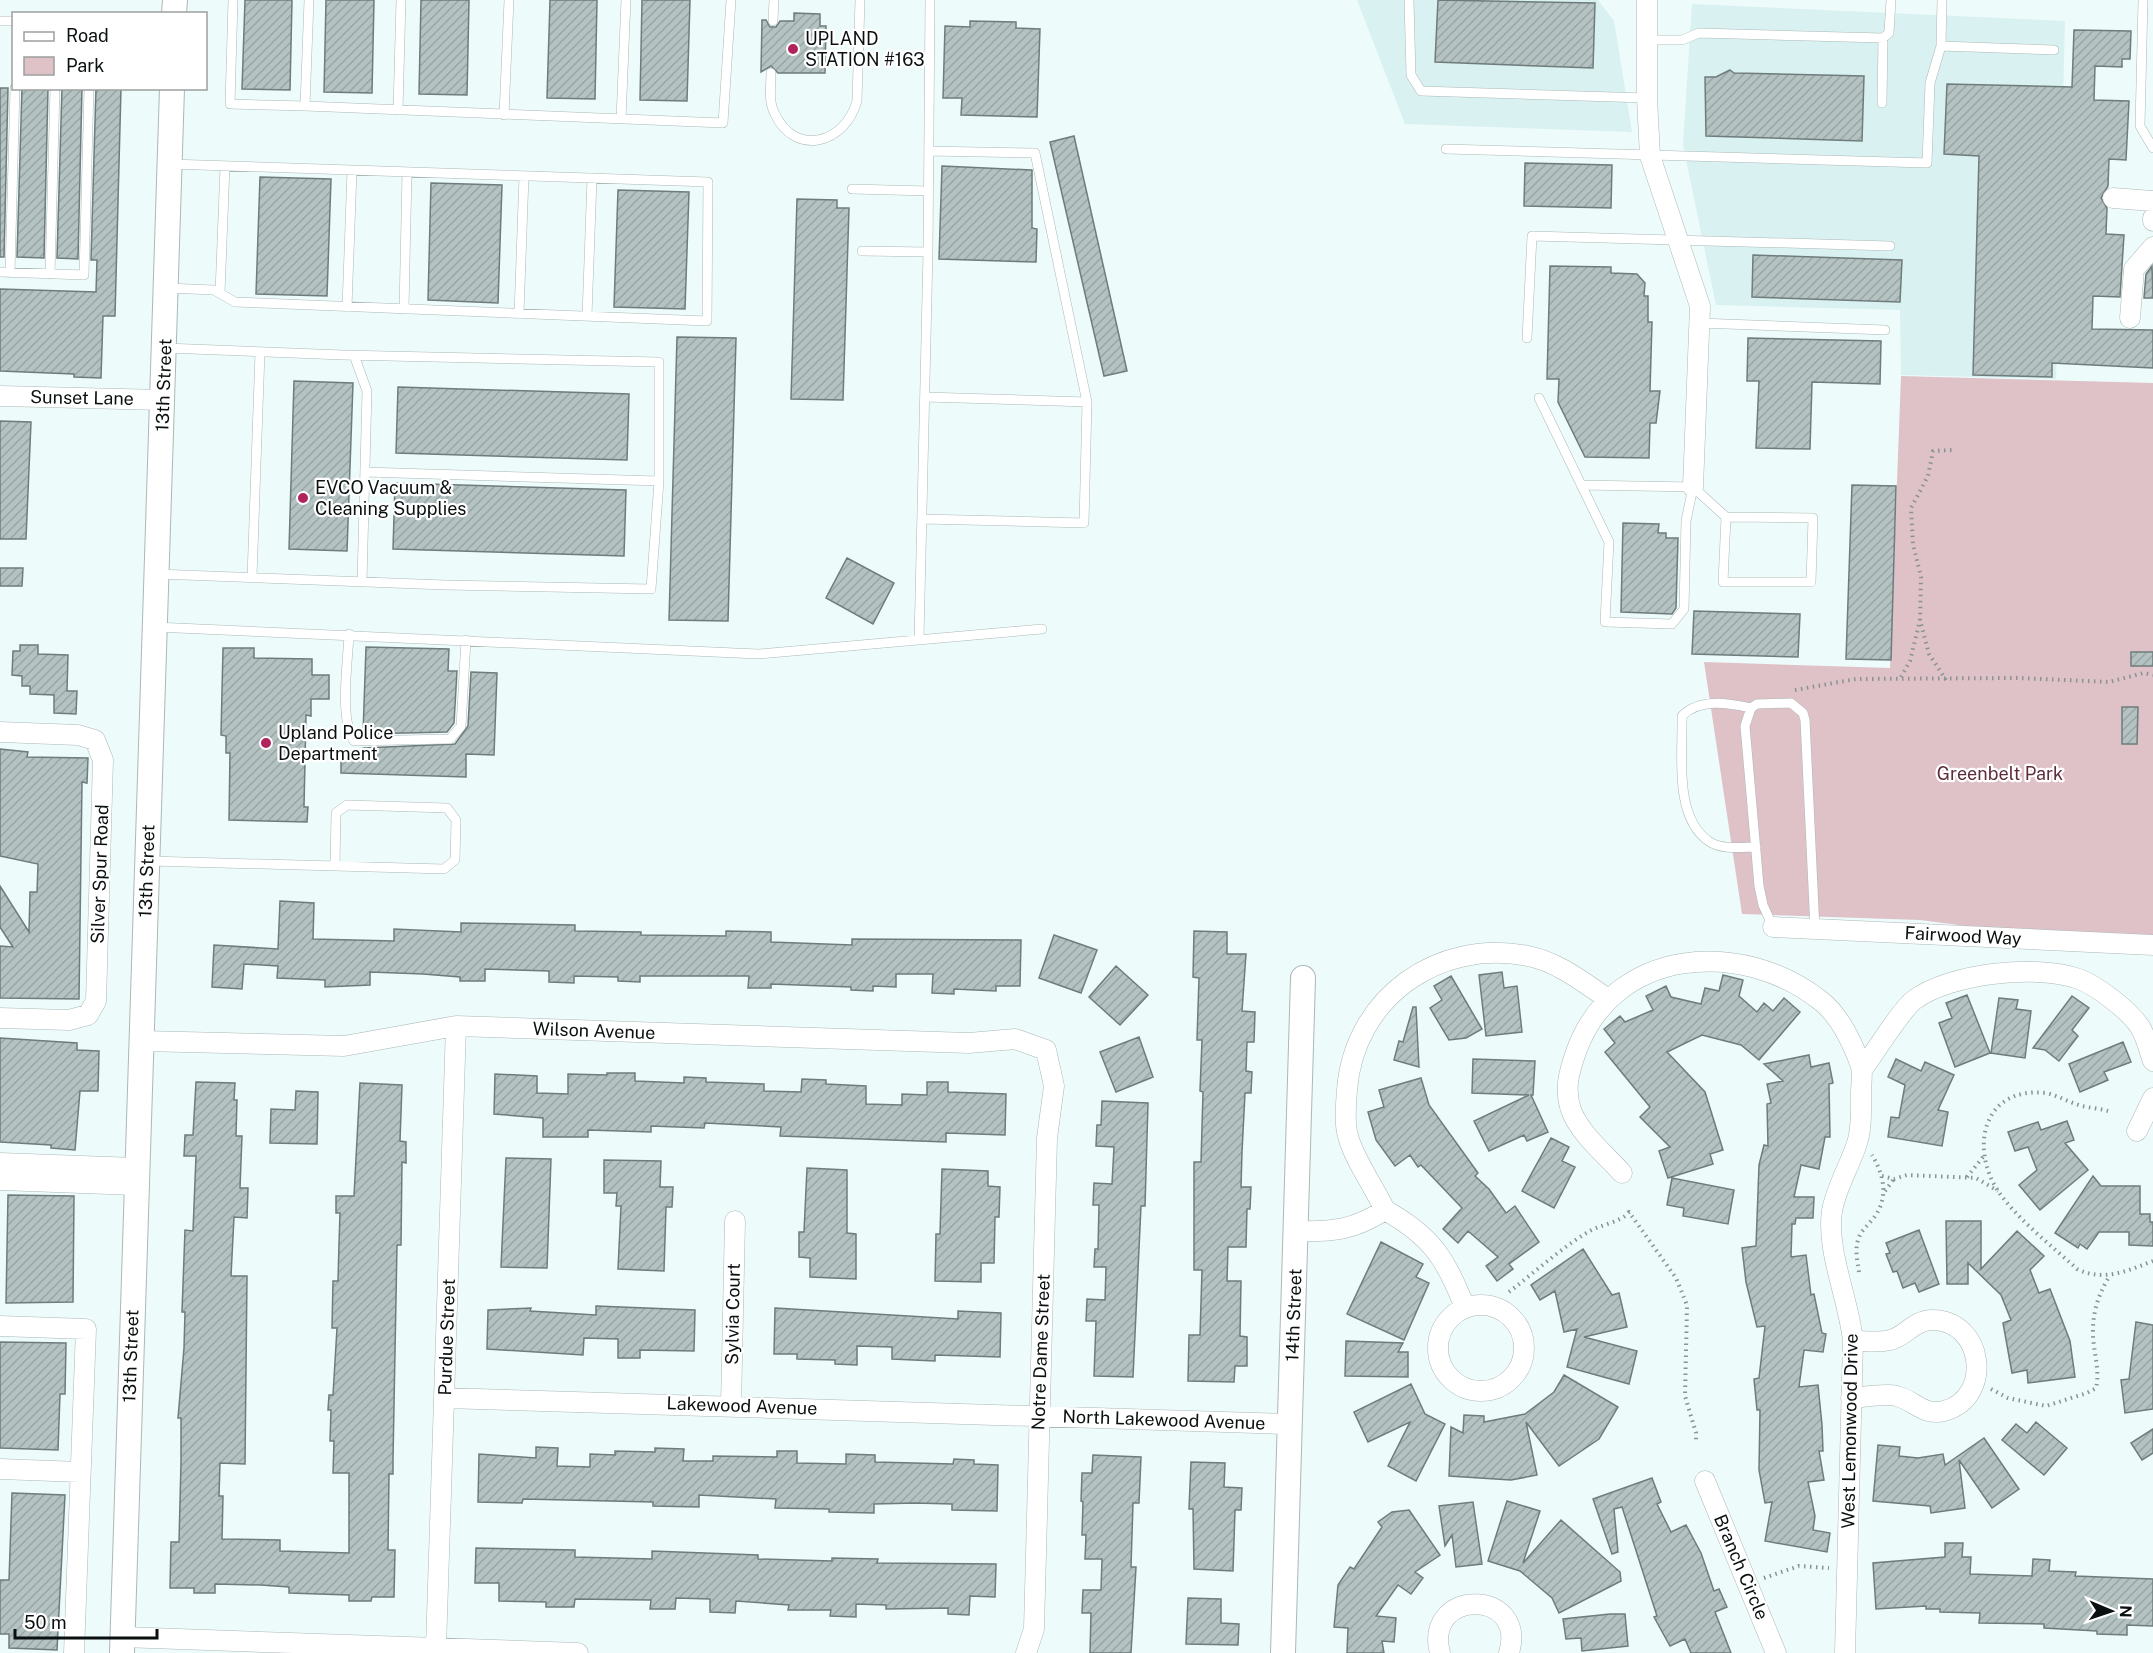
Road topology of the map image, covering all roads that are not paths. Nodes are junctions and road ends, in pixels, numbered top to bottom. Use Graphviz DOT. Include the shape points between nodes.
graph roads {
  1 [pos="233,0"];
  2 [pos="309,0"];
  3 [pos="401,0"];
  4 [pos="509,0"];
  5 [pos="626,0"];
  6 [pos="731,0"];
  7 [pos="774,0"];
  8 [pos="860,0"];
  9 [pos="930,0"];
  10 [pos="1409,0"];
  11 [pos="1647,0"];
  12 [pos="1891,0"];
  13 [pos="1942,0"];
  14 [pos="2144,0"];
  15 [pos="773,21"];
  16 [pos="1883,38"];
  17 [pos="1647,40"];
  18 [pos="1941,46"];
  19 [pos="2054,50"];
  20 [pos="771,73"];
  21 [pos="15,90"];
  22 [pos="55,90"];
  23 [pos="90,90"];
  24 [pos="172,90"];
  25 [pos="1647,98"];
  26 [pos="1882,103"];
  27 [pos="305,106"];
  28 [pos="398,110"];
  29 [pos="504,115"];
  30 [pos="621,119"];
  31 [pos="2153,148"];
  32 [pos="1446,149"];
  33 [pos="929,151"];
  34 [pos="1650,156"];
  35 [pos="170,164"];
  36 [pos="225,166"];
  37 [pos="352,171"];
  38 [pos="407,172"];
  39 [pos="524,176"];
  40 [pos="592,178"];
  41 [pos="852,189"];
  42 [pos="928,192"];
  43 [pos="2113,198"];
  44 [pos="2153,201"];
  45 [pos="1677,240"];
  46 [pos="1890,246"];
  47 [pos="2153,247"];
  48 [pos="862,250"];
  49 [pos="928,252"];
  50 [pos="5,272"];
  51 [pos="50,274"];
  52 [pos="167,288"];
  53 [pos="220,293"];
  54 [pos="347,307"];
  55 [pos="404,309"];
  56 [pos="519,314"];
  57 [pos="587,316"];
  58 [pos="2130,318"];
  59 [pos="1699,323"];
  60 [pos="1885,330"];
  61 [pos="1527,338"];
  62 [pos="165,348"];
  63 [pos="260,352"];
  64 [pos="354,356"];
  65 [pos="0,396"];
  66 [pos="925,397"];
  67 [pos="1539,398"];
  68 [pos="163,400"];
  69 [pos="1087,402"];
  70 [pos="365,472"];
  71 [pos="659,481"];
  72 [pos="1581,484"];
  73 [pos="1693,487"];
  74 [pos="1726,517"];
  75 [pos="922,519"];
  76 [pos="157,574"];
  77 [pos="252,577"];
  78 [pos="362,582"];
  79 [pos="155,627"];
  80 [pos="1042,629"];
  81 [pos="349,634"];
  82 [pos="466,640"];
  83 [pos="919,640"];
  84 [pos="1751,708"];
  85 [pos="0,732"];
  86 [pos="1756,847"];
  87 [pos="147,861"];
  88 [pos="335,866"];
  89 [pos="1773,927"];
  90 [pos="1815,929"];
  91 [pos="2153,945"];
  92 [pos="1303,978"];
  93 [pos="1608,999"];
  94 [pos="0,1018"];
  95 [pos="2146,1022"];
  96 [pos="456,1026"];
  97 [pos="142,1041"];
  98 [pos="1046,1050"];
  99 [pos="2153,1061"];
  100 [pos="1862,1070"];
  101 [pos="2153,1098"];
  102 [pos="2137,1131"];
  103 [pos="8,1172"];
  104 [pos="1622,1173"];
  105 [pos="136,1177"];
  106 [pos="1385,1210"];
  107 [pos="735,1221"];
  108 [pos="1297,1231"];
  109 [pos="1465,1308"];
  110 [pos="0,1326"];
  111 [pos="1853,1341"];
  112 [pos="445,1398"];
  113 [pos="1851,1398"];
  114 [pos="731,1406"];
  115 [pos="1039,1415"];
  116 [pos="1290,1424"];
  117 [pos="0,1469"];
  118 [pos="80,1472"];
  119 [pos="1705,1481"];
  120 [pos="122,1645"];
  121 [pos="436,1648"];
  122 [pos="74,1653"];
  123 [pos="578,1653"];
  124 [pos="1026,1653"];
  125 [pos="1283,1653"];
  126 [pos="1440,1653"];
  127 [pos="1509,1653"];
  128 [pos="1776,1653"];
  129 [pos="1845,1653"];
  1 -- 27 [label="lane" via="230,104"];
  2 -- 27 [label="lane"];
  3 -- 28 [label="lane"];
  4 -- 29 [label="lane"];
  5 -- 30 [label="lane"];
  6 -- 30 [label="lane" via="723,123"];
  7 -- 15 [label="lane"];
  8 -- 20 [label="lane" via="857,101 845,127 820,140 792,134 774,113"];
  9 -- 33 [label="lane"];
  10 -- 25 [label="lane" via="1411,75 1421,91"];
  11 -- 17 [label="street"];
  12 -- 16 [label="lane" via="1890,33"];
  13 -- 18 [label="lane"];
  14 -- 31 [label="lane" via="2140,126"];
  16 -- 17 [label="lane" via="1699,33 1682,40"];
  16 -- 26 [label="lane"];
  17 -- 25 [label="street"];
  18 -- 19 [label="lane"];
  18 -- 34 [label="lane" via="1930,83 1927,163"];
  21 -- 50 [label="lane"];
  22 -- 51 [label="lane"];
  23 -- 51 [label="lane" via="84,275"];
  24 -- 35 [label="street, 13th Street"];
  25 -- 34 [label="street"];
  27 -- 28 [label="lane"];
  28 -- 29 [label="lane"];
  29 -- 30 [label="lane"];
  32 -- 34 [label="lane"];
  33 -- 42 [label="lane"];
  33 -- 69 [label="lane" via="1035,153"];
  34 -- 45 [label="street"];
  35 -- 36 [label="lane"];
  35 -- 52 [label="street, 13th Street"];
  36 -- 37 [label="lane"];
  36 -- 53 [label="lane"];
  37 -- 38 [label="lane"];
  37 -- 54 [label="lane"];
  38 -- 39 [label="lane"];
  38 -- 55 [label="lane"];
  39 -- 40 [label="lane"];
  39 -- 56 [label="lane"];
  40 -- 57 [label="lane"];
  40 -- 57 [label="lane" via="708,182 707,321"];
  41 -- 42 [label="lane"];
  42 -- 49 [label="lane"];
  43 -- 44 [label="street"];
  45 -- 46 [label="lane"];
  45 -- 59 [label="street" via="1700,306"];
  45 -- 61 [label="lane" via="1532,236"];
  47 -- 58 [label="street" via="2134,269"];
  48 -- 49 [label="lane"];
  49 -- 66 [label="lane"];
  50 -- 51 [label="lane"];
  52 -- 53 [label="lane"];
  52 -- 62 [label="street, 13th Street"];
  53 -- 54 [label="lane" via="235,302"];
  54 -- 55 [label="lane"];
  55 -- 56 [label="lane"];
  56 -- 57 [label="lane"];
  59 -- 60 [label="lane"];
  59 -- 73 [label="street"];
  62 -- 63 [label="lane"];
  62 -- 68 [label="street, 13th Street"];
  63 -- 64 [label="lane"];
  63 -- 77 [label="lane"];
  64 -- 70 [label="lane" via="367,391"];
  64 -- 71 [label="lane" via="659,362"];
  65 -- 68 [label="street, Sunset Lane"];
  66 -- 69 [label="lane"];
  66 -- 75 [label="lane"];
  67 -- 72 [label="lane"];
  68 -- 76 [label="street, 13th Street"];
  69 -- 75 [label="lane" via="1084,523"];
  70 -- 71 [label="lane"];
  70 -- 78 [label="lane"];
  71 -- 78 [label="lane" via="651,589"];
  72 -- 73 [label="lane"];
  72 -- 73 [label="lane" via="1609,542 1605,622 1616,623 1672,624 1684,609 1686,521"];
  73 -- 74 [label="lane"];
  74 -- 74 [label="lane" via="1724,582 1811,582 1814,518"];
  75 -- 83 [label="lane"];
  76 -- 77 [label="lane"];
  76 -- 79 [label="street, 13th Street"];
  77 -- 78 [label="lane"];
  79 -- 81 [label="lane"];
  79 -- 87 [label="street, 13th Street"];
  80 -- 83 [label="lane"];
  81 -- 82 [label="lane"];
  81 -- 82 [label="lane" via="346,715 354,741 450,739 458,733"];
  82 -- 83 [label="lane" via="758,654"];
  84 -- 86 [label="lane" via="1745,726"];
  84 -- 86 [label="lane" via="1700,704 1682,716 1684,789 1689,817 1711,842 1725,847"];
  84 -- 90 [label="lane" via="1757,704 1791,703 1803,713"];
  85 -- 94 [label="street, Silver Spur Road" via="78,735 95,741 103,760 96,1000 88,1015 69,1020"];
  86 -- 89 [label="lane" via="1763,905"];
  87 -- 88 [label="lane"];
  87 -- 97 [label="street, 13th Street"];
  88 -- 88 [label="lane" via="444,869 455,860 456,820 447,807 347,805 336,813"];
  89 -- 90 [label="street, Fairwood Way"];
  90 -- 91 [label="street, Fairwood Way"];
  92 -- 108 [label="street, 14th Street"];
  93 -- 100 [label="street, West Lemonwood Drive" via="1643,976 1671,964 1705,959 1785,976 1823,1002 1848,1036"];
  93 -- 104 [label="street" via="1579,1043 1568,1078 1568,1095 1579,1125"];
  93 -- 106 [label="street" via="1559,966 1503,952 1481,952 1446,961 1400,985 1375,1011 1359,1038 1349,1068 1346,1102 1348,1136"];
  95 -- 99 [label="street"];
  95 -- 100 [label="street" via="2078,979 2049,973 2004,972 1959,979 1914,1000"];
  96 -- 97 [label="street, Wilson Avenue" via="344,1046"];
  96 -- 98 [label="street, Wilson Avenue" via="969,1043 1015,1040"];
  96 -- 112 [label="street, Purdue Street"];
  97 -- 105 [label="street, 13th Street"];
  98 -- 115 [label="street, Notre Dame Street" via="1054,1086 1047,1138"];
  100 -- 111 [label="street, West Lemonwood Drive" via="1857,1141 1832,1211 1831,1235 1851,1314"];
  101 -- 102 [label="street"];
  103 -- 105 [label="street"];
  105 -- 120 [label="street, 13th Street"];
  106 -- 108 [label="street" via="1363,1224 1341,1231"];
  106 -- 109 [label="street" via="1413,1226 1437,1251 1455,1280"];
  107 -- 114 [label="street, Sylvia Court"];
  108 -- 116 [label="street, 14th Street"];
  109 -- 109 [label="street" via="1451,1317 1441,1331 1441,1364 1450,1378 1464,1388 1497,1388 1511,1379 1520,1365 1524,1349 1521,1332 1512,1318 1498,1308"];
  110 -- 118 [label="street" via="86,1329"];
  111 -- 113 [label="street, West Lemonwood Drive"];
  111 -- 113 [label="street" via="1891,1340 1913,1324 1946,1322 1969,1336 1975,1349 1977,1374 1971,1392 1956,1406 1942,1411 1923,1412 1897,1396"];
  112 -- 114 [label="street, Lakewood Avenue"];
  112 -- 121 [label="street, Purdue Street"];
  113 -- 129 [label="street, West Lemonwood Drive"];
  114 -- 115 [label="street, Lakewood Avenue"];
  115 -- 116 [label="street, North Lakewood Avenue"];
  115 -- 124 [label="street, Notre Dame Street" via="1034,1629"];
  116 -- 125 [label="street, 14th Street"];
  117 -- 118 [label="street"];
  118 -- 122 [label="street"];
  119 -- 128 [label="street, Branch Circle"];
  120 -- 121 [label="street"];
  121 -- 123 [label="street"];
  126 -- 127 [label="street" via="1438,1637 1451,1611 1464,1604 1479,1603 1503,1616 1510,1629"];
}
